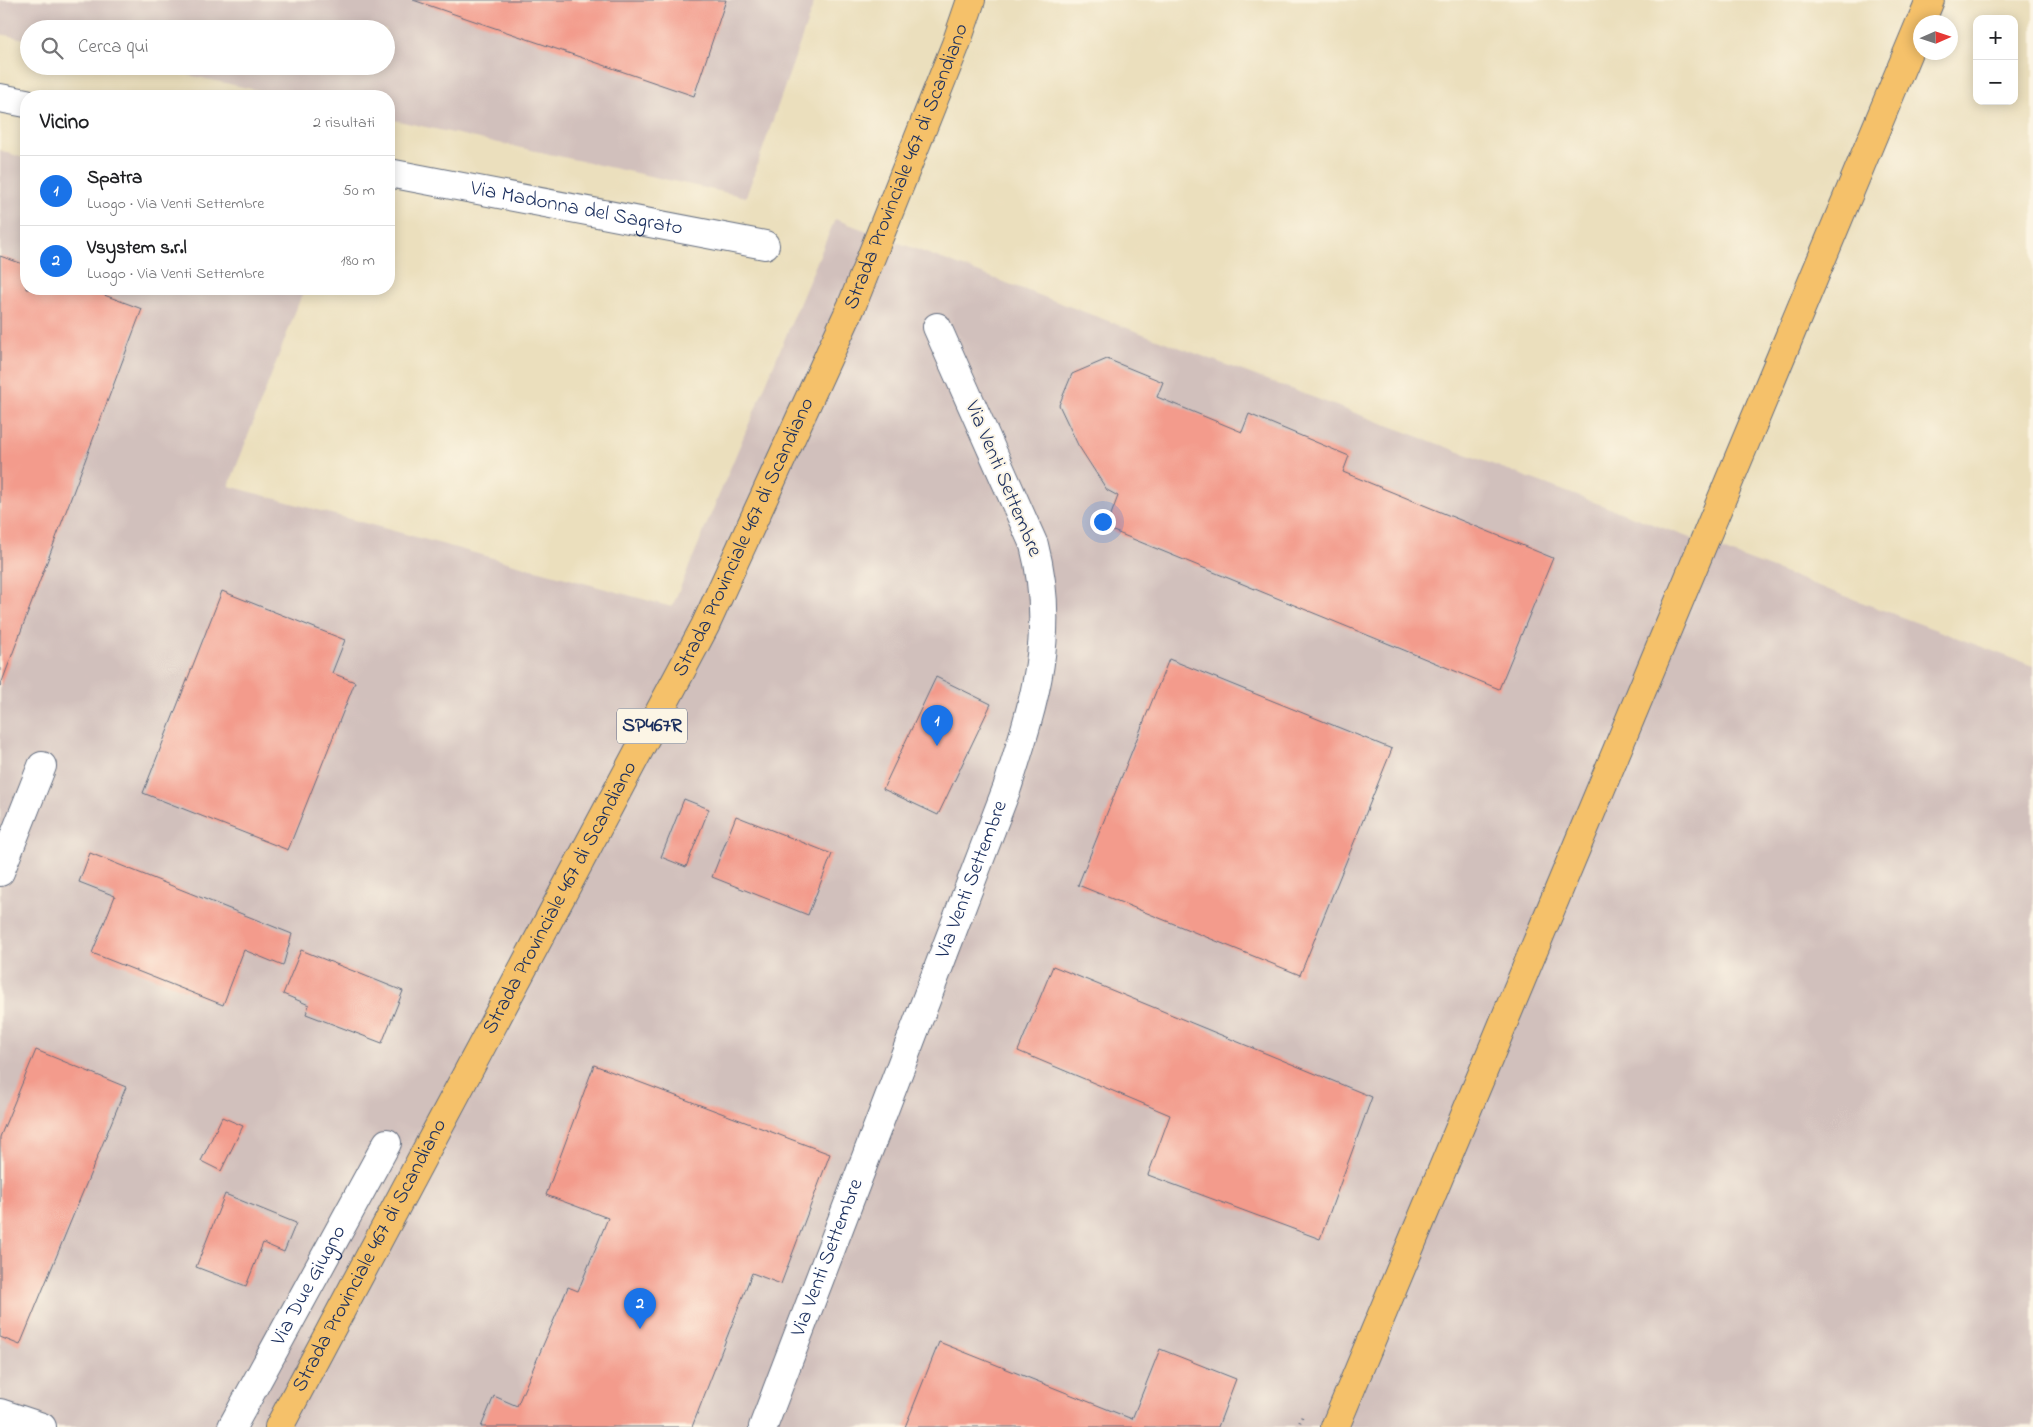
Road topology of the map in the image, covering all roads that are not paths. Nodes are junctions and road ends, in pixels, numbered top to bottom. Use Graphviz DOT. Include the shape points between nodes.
graph roads {
  1 [pos="971,0"];
  2 [pos="1930,0"];
  3 [pos="1923,15"];
  4 [pos="1913,40"];
  5 [pos="0,98"];
  6 [pos="20,102"];
  7 [pos="395,174"];
  8 [pos="765,245"];
  9 [pos="938,327"];
  10 [pos="42,766"];
  11 [pos="0,872"];
  12 [pos="387,1143"];
  13 [pos="0,1413"];
  14 [pos="42,1427"];
  15 [pos="232,1427"];
  16 [pos="279,1427"];
  17 [pos="763,1427"];
  18 [pos="1335,1427"];
  1 -- 16 [label="main road, Strada Provinciale 467 di Scandiano / SP467R" via="852,305 705,626"];
  2 -- 3 [label="main road"];
  4 -- 18 [label="main road"];
  5 -- 6 [label="street"];
  7 -- 8 [label="street, Via Madonna del Sagrato"];
  9 -- 17 [label="street, Via Venti Settembre" via="1034,545 1042,585 1044,628 1040,668 1028,722 1007,788"];
  10 -- 11 [label="street"];
  12 -- 15 [label="street, Via Due Giugno"];
  13 -- 14 [label="street"];
}
